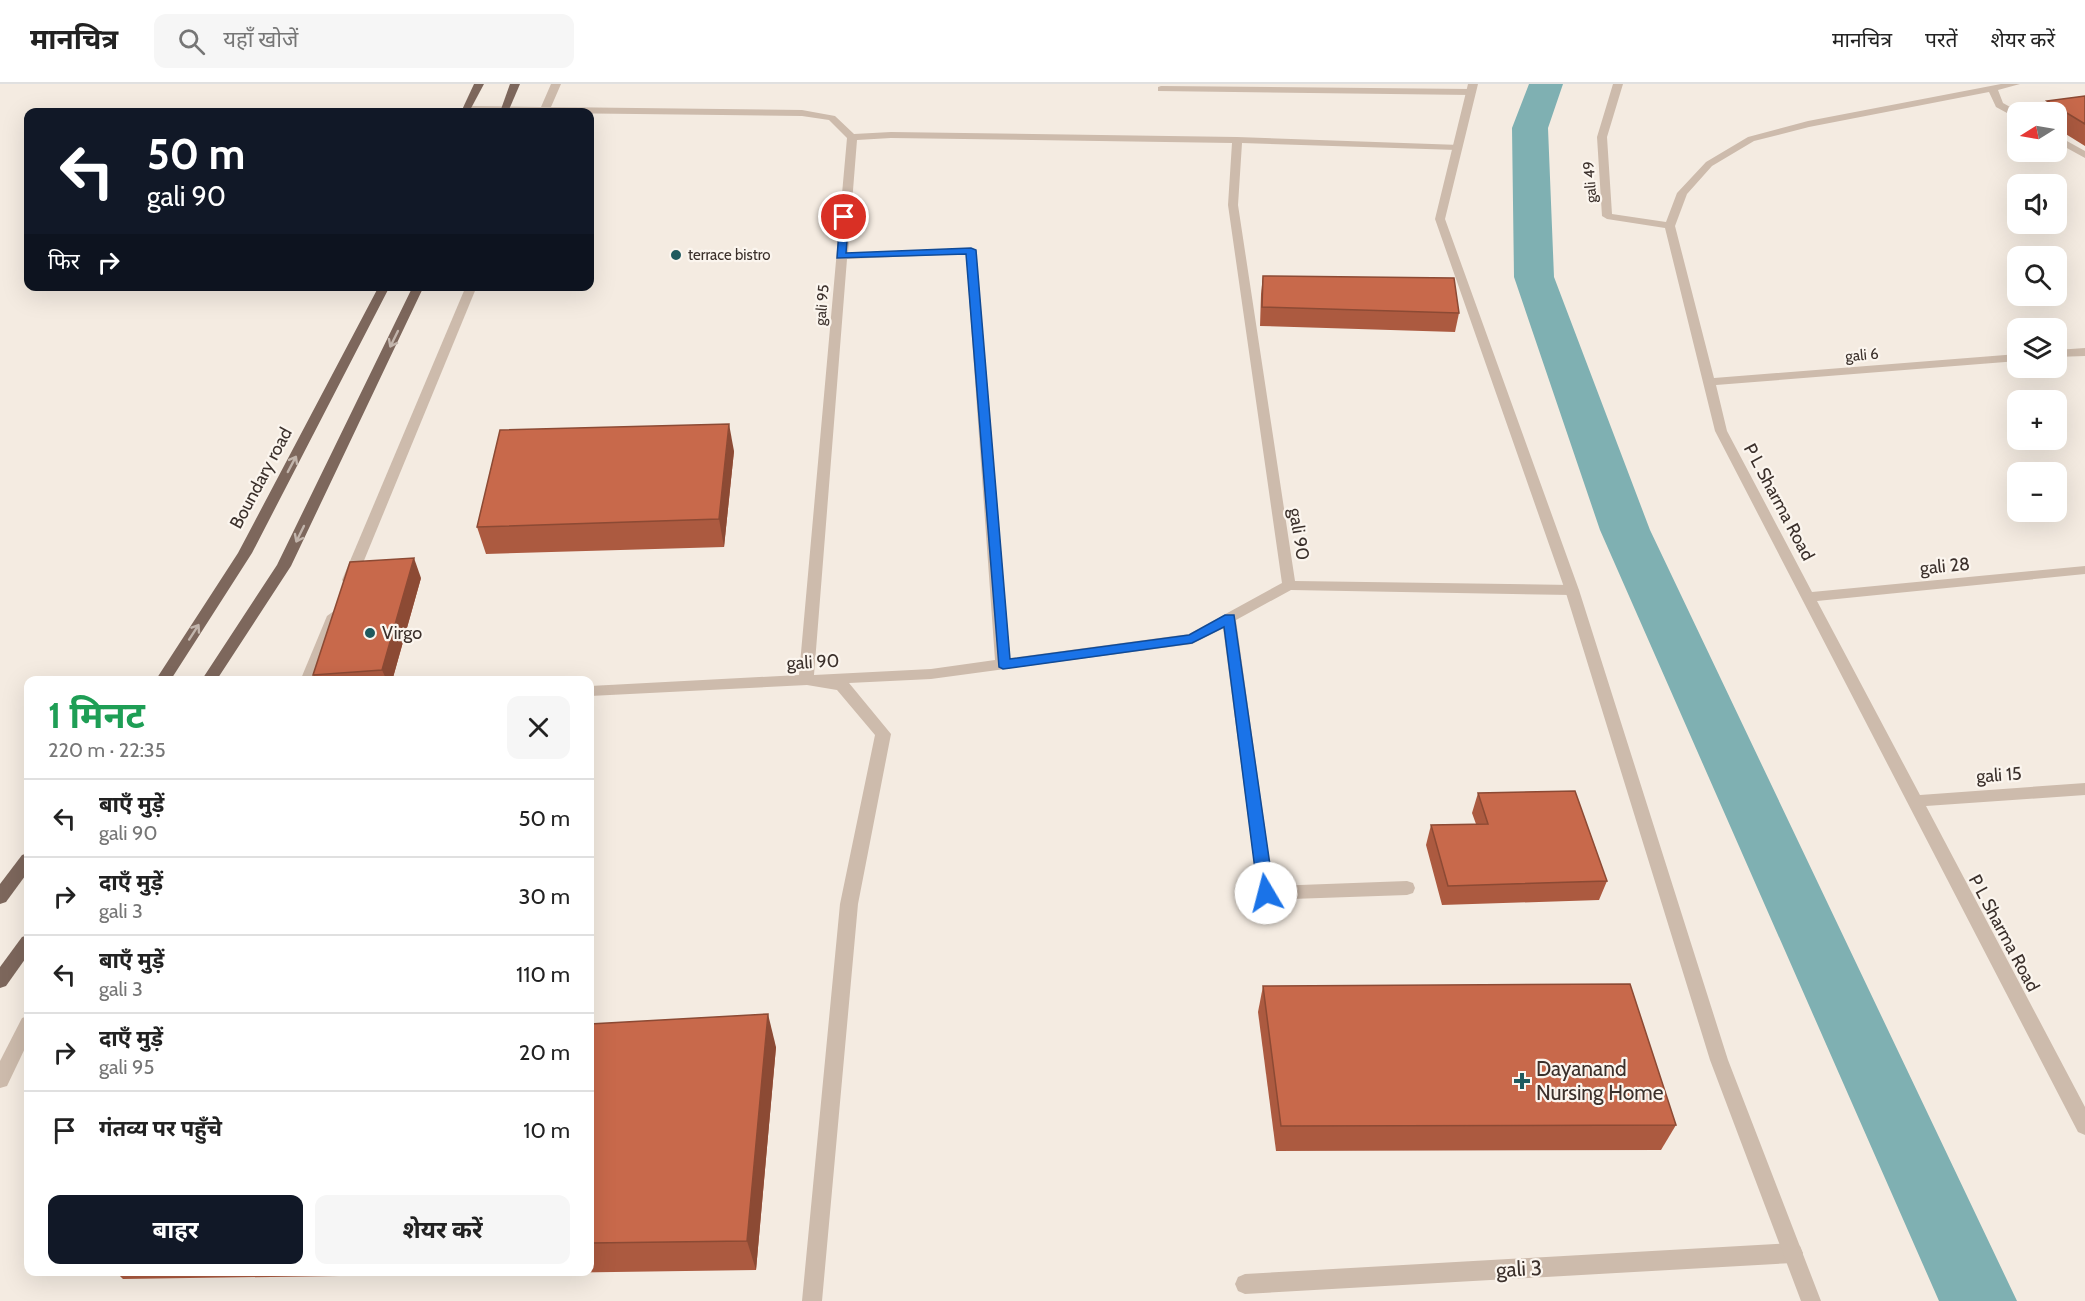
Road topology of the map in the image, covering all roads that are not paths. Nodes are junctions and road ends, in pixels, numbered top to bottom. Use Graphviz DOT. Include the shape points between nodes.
graph roads {
  1 [pos="479,84"];
  2 [pos="515,84"];
  3 [pos="556,84"];
  4 [pos="1617,84"];
  5 [pos="2016,84"];
  6 [pos="1472,88"];
  7 [pos="1161,89"];
  8 [pos="1993,90"];
  9 [pos="467,108"];
  10 [pos="506,108"];
  11 [pos="546,108"];
  12 [pos="2007,110"];
  13 [pos="594,111"];
  14 [pos="852,137"];
  15 [pos="1237,140"];
  16 [pos="2067,144"];
  17 [pos="1457,147"];
  18 [pos="2085,155"];
  19 [pos="1671,226"];
  20 [pos="841,256"];
  21 [pos="382,291"];
  22 [pos="417,291"];
  23 [pos="470,291"];
  24 [pos="2085,352"];
  25 [pos="2067,353"];
  26 [pos="2007,358"];
  27 [pos="1710,382"];
  28 [pos="2085,570"];
  29 [pos="1289,585"];
  30 [pos="1572,590"];
  31 [pos="1808,597"];
  32 [pos="1229,618"];
  33 [pos="1003,664"];
  34 [pos="165,676"];
  35 [pos="211,676"];
  36 [pos="309,676"];
  37 [pos="806,680"];
  38 [pos="594,691"];
  39 [pos="2085,789"];
  40 [pos="1915,801"];
  41 [pos="24,865"];
  42 [pos="1407,888"];
  43 [pos="0,897"];
  44 [pos="24,948"];
  45 [pos="0,981"];
  46 [pos="24,1032"];
  47 [pos="0,1080"];
  48 [pos="2085,1126"];
  49 [pos="1793,1253"];
  50 [pos="1245,1284"];
  51 [pos="812,1301"];
  52 [pos="1811,1301"];
  1 -- 9 [label="main road"];
  2 -- 10 [label="main road"];
  3 -- 11 [label="street"];
  4 -- 19 [label="street, gali 49" via="1602,137 1607,216"];
  5 -- 8 [label="street"];
  6 -- 7 [label="street"];
  6 -- 17 [label="street"];
  8 -- 12 [label="street" via="1999,105"];
  8 -- 19 [label="street" via="1860,113 1751,139 1709,164 1682,193"];
  13 -- 14 [label="street" via="802,113 832,118"];
  14 -- 15 [label="street"];
  14 -- 20 [label="street, gali 95"];
  15 -- 17 [label="street"];
  15 -- 29 [label="street, gali 90" via="1233,205"];
  16 -- 18 [label="street"];
  17 -- 30 [label="street" via="1440,219"];
  19 -- 27 [label="street, P L Sharma Road"];
  20 -- 33 [label="street" via="971,250"];
  20 -- 37 [label="street, gali 95"];
  34 -- 21 [label="main road, Boundary road, one-way" via="245,553"];
  22 -- 35 [label="main road, one-way" via="284,566"];
  23 -- 36 [label="street"];
  24 -- 25 [label="street"];
  26 -- 27 [label="street, gali 6"];
  27 -- 31 [label="street, P L Sharma Road" via="1722,431"];
  28 -- 31 [label="street, gali 28"];
  29 -- 30 [label="street"];
  29 -- 32 [label="street, gali 90"];
  30 -- 49 [label="street" via="1719,1060"];
  31 -- 40 [label="street, P L Sharma Road"];
  32 -- 33 [label="street, gali 90" via="1192,639"];
  32 -- 42 [label="street" via="1266,893"];
  33 -- 37 [label="street, gali 90" via="931,674"];
  37 -- 38 [label="street, gali 90"];
  37 -- 51 [label="street" via="842,686 883,734 849,904"];
  39 -- 40 [label="street, gali 15"];
  40 -- 48 [label="street, P L Sharma Road"];
  41 -- 43 [label="main road"];
  44 -- 45 [label="main road"];
  46 -- 47 [label="street"];
  49 -- 50 [label="street, gali 3"];
  49 -- 52 [label="street"];
}
